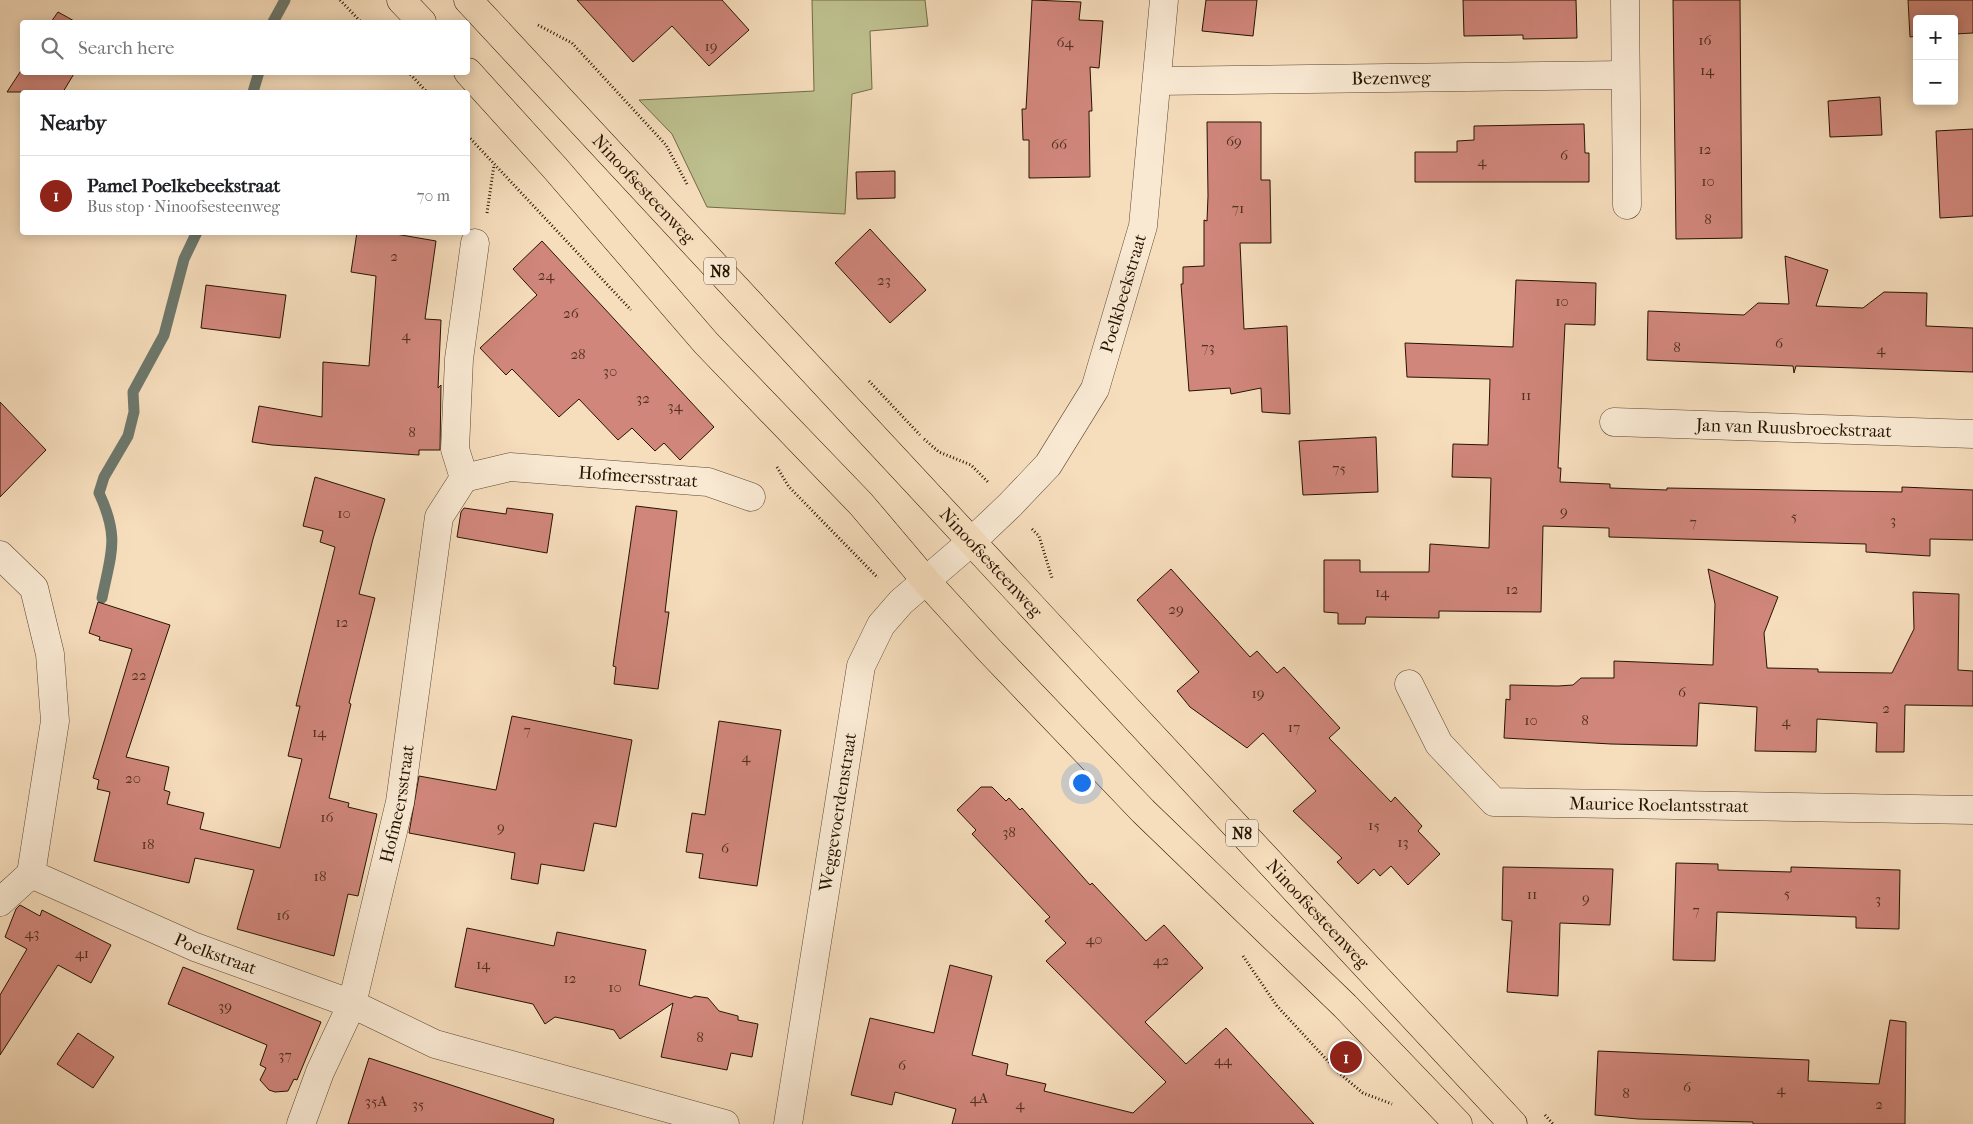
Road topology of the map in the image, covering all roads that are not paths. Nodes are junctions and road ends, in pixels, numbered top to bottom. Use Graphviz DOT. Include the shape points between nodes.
graph roads {
  1 [pos="401,0"];
  2 [pos="468,0"];
  3 [pos="1164,0"];
  4 [pos="1625,0"];
  5 [pos="420,20"];
  6 [pos="470,74"];
  7 [pos="1625,75"];
  8 [pos="1157,81"];
  9 [pos="1627,205"];
  10 [pos="475,243"];
  11 [pos="1614,422"];
  12 [pos="1973,434"];
  13 [pos="464,478"];
  14 [pos="751,497"];
  15 [pos="971,542"];
  16 [pos="0,555"];
  17 [pos="927,582"];
  18 [pos="1409,684"];
  19 [pos="1973,810"];
  20 [pos="31,874"];
  21 [pos="0,902"];
  22 [pos="352,1004"];
  23 [pos="301,1124"];
  24 [pos="725,1124"];
  25 [pos="788,1124"];
  26 [pos="1458,1124"];
  27 [pos="1513,1124"];
  1 -- 5 [label="main road"];
  2 -- 15 [label="main road, Ninoofsesteenweg / N8"];
  3 -- 8 [label="street, Poelkbeekstraat"];
  4 -- 7 [label="street"];
  6 -- 17 [label="main road" via="706,343 861,504"];
  7 -- 8 [label="street, Bezenweg"];
  7 -- 9 [label="street"];
  8 -- 15 [label="street, Poelkbeekstraat" via="1142,226 1096,389 1048,465"];
  10 -- 13 [label="street" via="458,379 455,449"];
  11 -- 12 [label="street, Jan van Ruusbroeckstraat"];
  13 -- 14 [label="street, Hofmeersstraat" via="510,467 708,482"];
  13 -- 22 [label="street, Hofmeersstraat" via="439,517 400,802"];
  15 -- 17 [label="street, Weggevoerdenstraat"];
  15 -- 27 [label="main road, Ninoofsesteenweg / N8"];
  16 -- 20 [label="street" via="34,588 50,654 54,721"];
  17 -- 25 [label="street, Weggevoerdenstraat" via="901,602 881,625 862,666"];
  17 -- 26 [label="main road" via="1143,811 1345,1006"];
  18 -- 19 [label="street, Maurice Roelantsstraat" via="1439,744 1494,802"];
  20 -- 21 [label="street"];
  20 -- 22 [label="street, Poelkstraat" via="195,948"];
  22 -- 23 [label="street, Hofmeersstraat" via="320,1072"];
  22 -- 24 [label="street, Poelkstraat" via="435,1044"];
}
